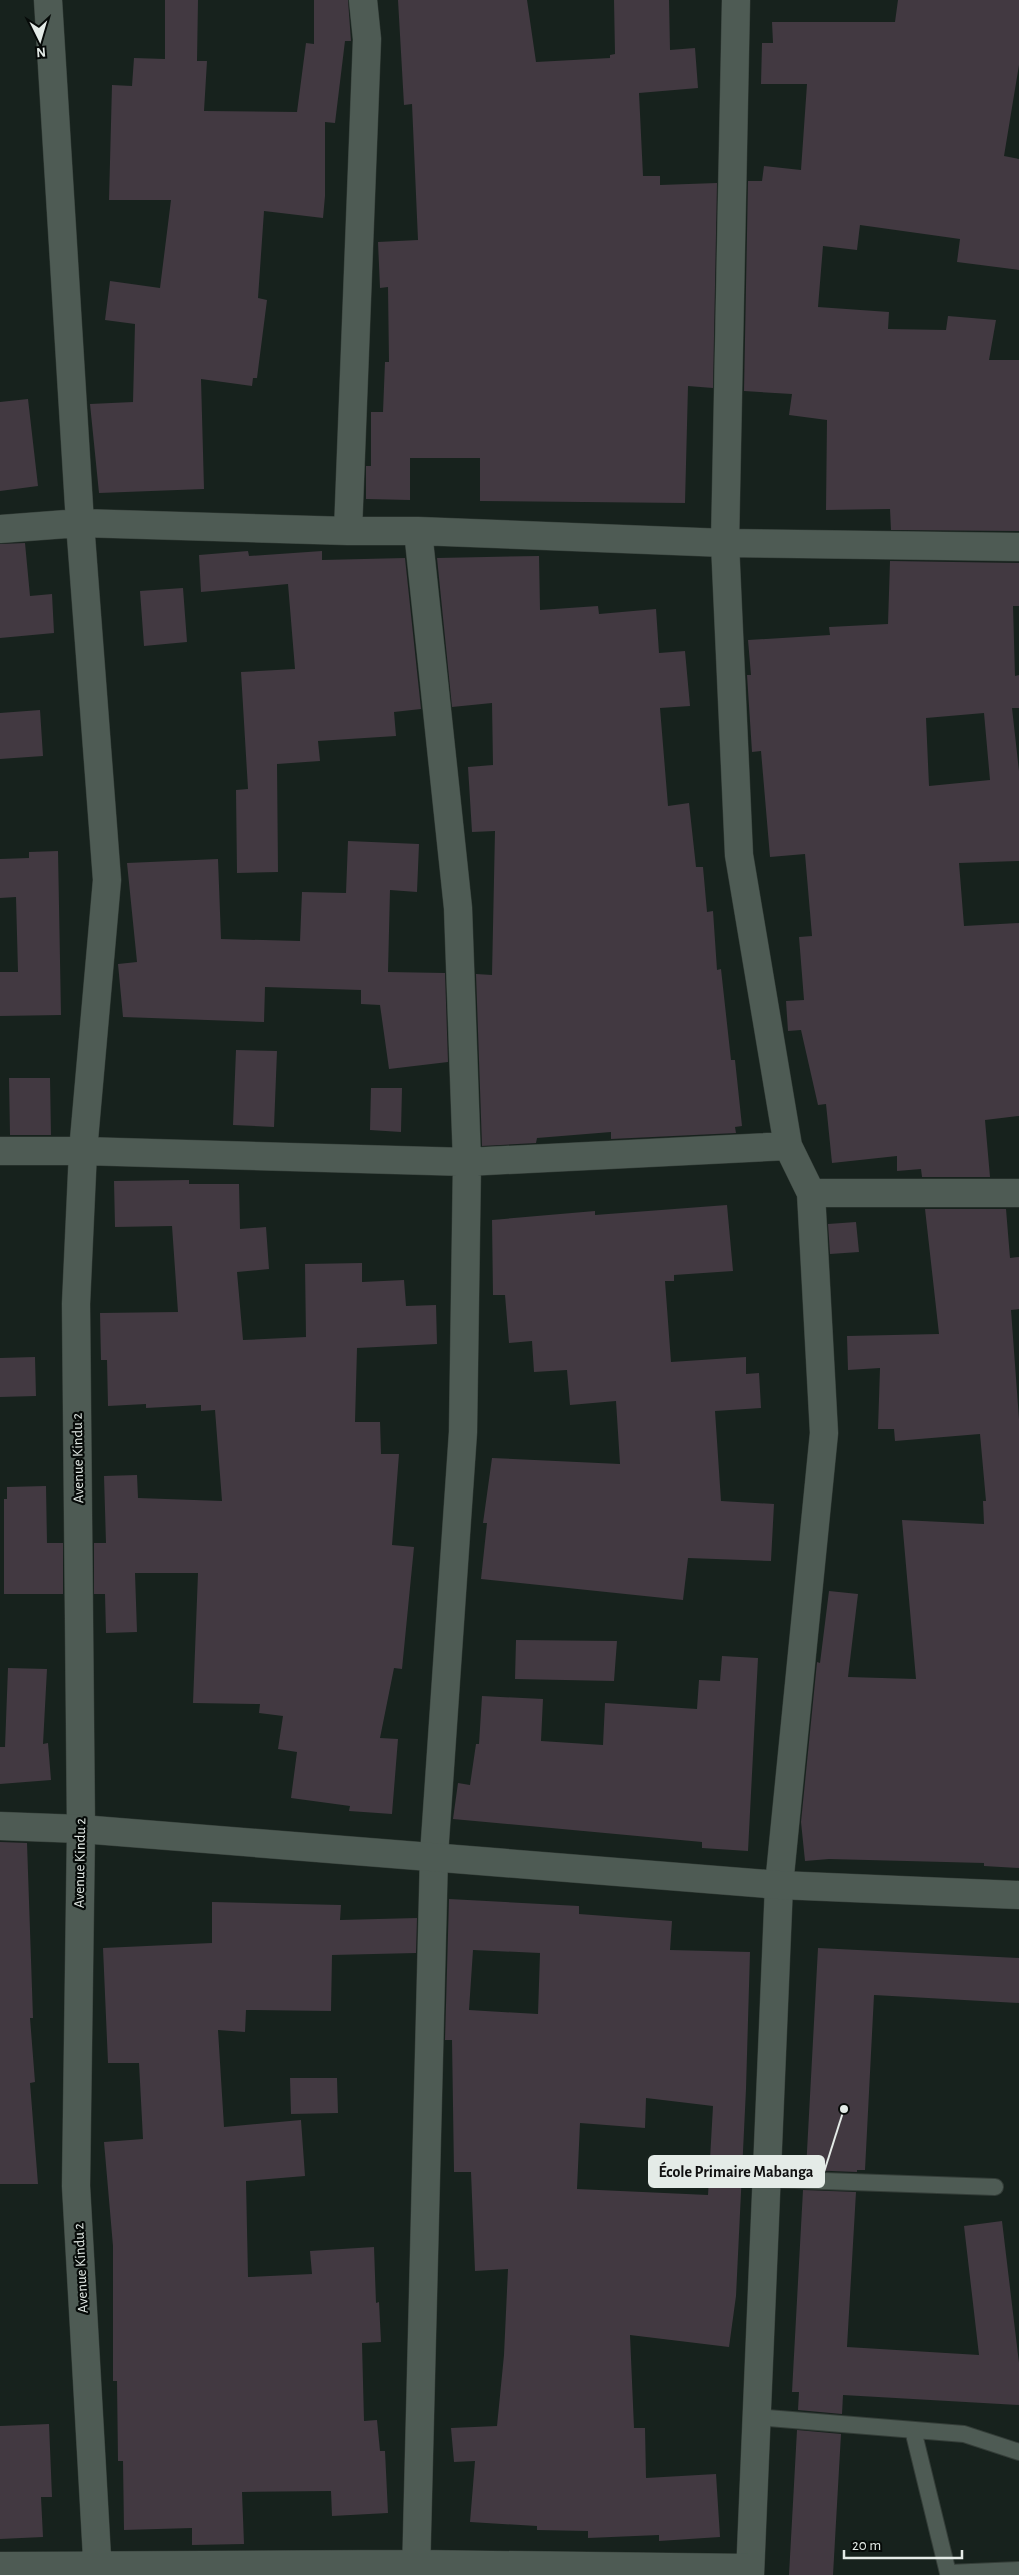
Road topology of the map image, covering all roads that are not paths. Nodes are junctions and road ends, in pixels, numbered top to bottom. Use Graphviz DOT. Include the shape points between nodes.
graph roads {
  1 [pos="48,0"];
  2 [pos="363,0"];
  3 [pos="736,0"];
  4 [pos="80,523"];
  5 [pos="0,529"];
  6 [pos="348,531"];
  7 [pos="418,531"];
  8 [pos="726,543"];
  9 [pos="1019,547"];
  10 [pos="788,1146"];
  11 [pos="0,1151"];
  12 [pos="83,1151"];
  13 [pos="467,1162"];
  14 [pos="810,1193"];
  15 [pos="1019,1193"];
  16 [pos="0,1826"];
  17 [pos="81,1829"];
  18 [pos="434,1855"];
  19 [pos="779,1884"];
  20 [pos="1019,1895"];
  21 [pos="766,2179"];
  22 [pos="994,2188"];
  23 [pos="756,2417"];
  24 [pos="913,2430"];
  25 [pos="1019,2452"];
  26 [pos="0,2566"];
  27 [pos="416,2569"];
  28 [pos="98,2570"];
  29 [pos="1019,2570"];
  30 [pos="750,2572"];
  1 -- 4 [label="street, Avenue Kindu 2"];
  2 -- 6 [label="street" via="367,39"];
  3 -- 8 [label="street"];
  4 -- 5 [label="street"];
  4 -- 6 [label="street"];
  4 -- 12 [label="street, Avenue Kindu 2" via="107,896"];
  6 -- 7 [label="street"];
  7 -- 8 [label="street"];
  7 -- 13 [label="street" via="458,908"];
  8 -- 9 [label="street"];
  8 -- 10 [label="street" via="739,855"];
  10 -- 13 [label="street"];
  10 -- 14 [label="street"];
  11 -- 12 [label="street"];
  12 -- 13 [label="street"];
  12 -- 17 [label="street, Avenue Kindu 2" via="76,1304"];
  13 -- 18 [label="street" via="463,1432"];
  14 -- 15 [label="street"];
  14 -- 19 [label="street" via="824,1433"];
  16 -- 17 [label="street"];
  17 -- 18 [label="street"];
  17 -- 28 [label="street, Avenue Kindu 2" via="76,2186"];
  18 -- 19 [label="street"];
  18 -- 27 [label="street"];
  19 -- 20 [label="street"];
  19 -- 21 [label="street"];
  21 -- 22 [label="lane"];
  21 -- 23 [label="street"];
  23 -- 24 [label="lane"];
  23 -- 30 [label="street"];
  24 -- 25 [label="lane" via="964,2434"];
  24 -- 29 [label="lane" via="948,2573"];
  26 -- 28 [label="street"];
  27 -- 28 [label="street"];
  27 -- 30 [label="street"];
}
